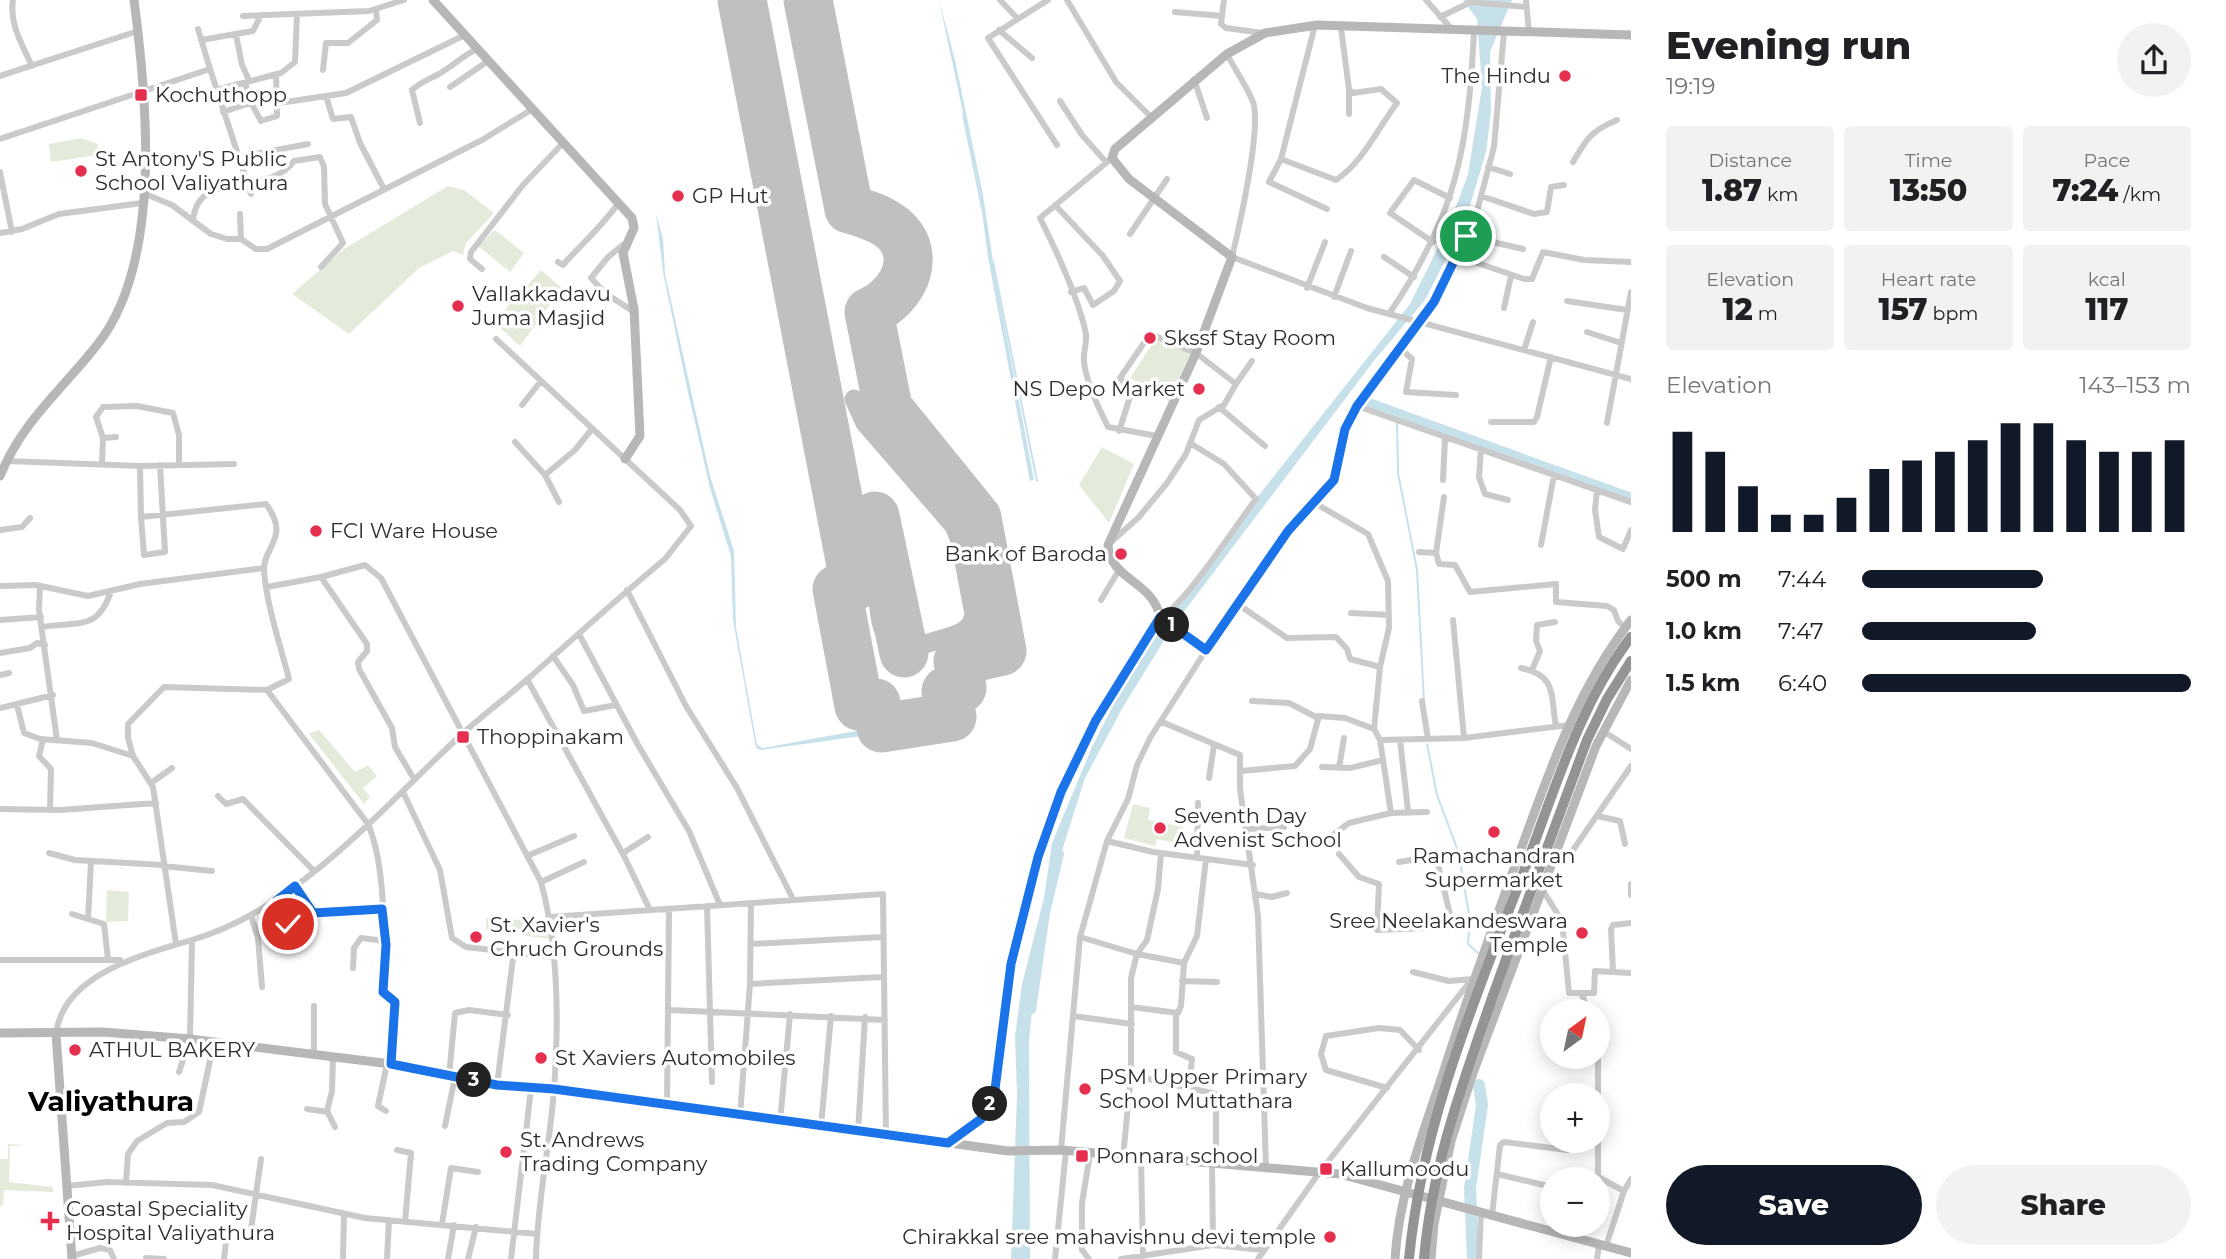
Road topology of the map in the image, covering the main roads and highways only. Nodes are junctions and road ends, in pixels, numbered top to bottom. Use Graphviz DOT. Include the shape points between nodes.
graph roads {
  1 [pos="1629,628"];
  2 [pos="1631,661"];
  3 [pos="1409,1259"];
  4 [pos="1424,1259"];
  1 -- 3 [label="highway" via="1560,773 1451,1068 1413,1208"];
  2 -- 4 [label="highway" via="1587,740 1466,1072 1433,1185"];
}
